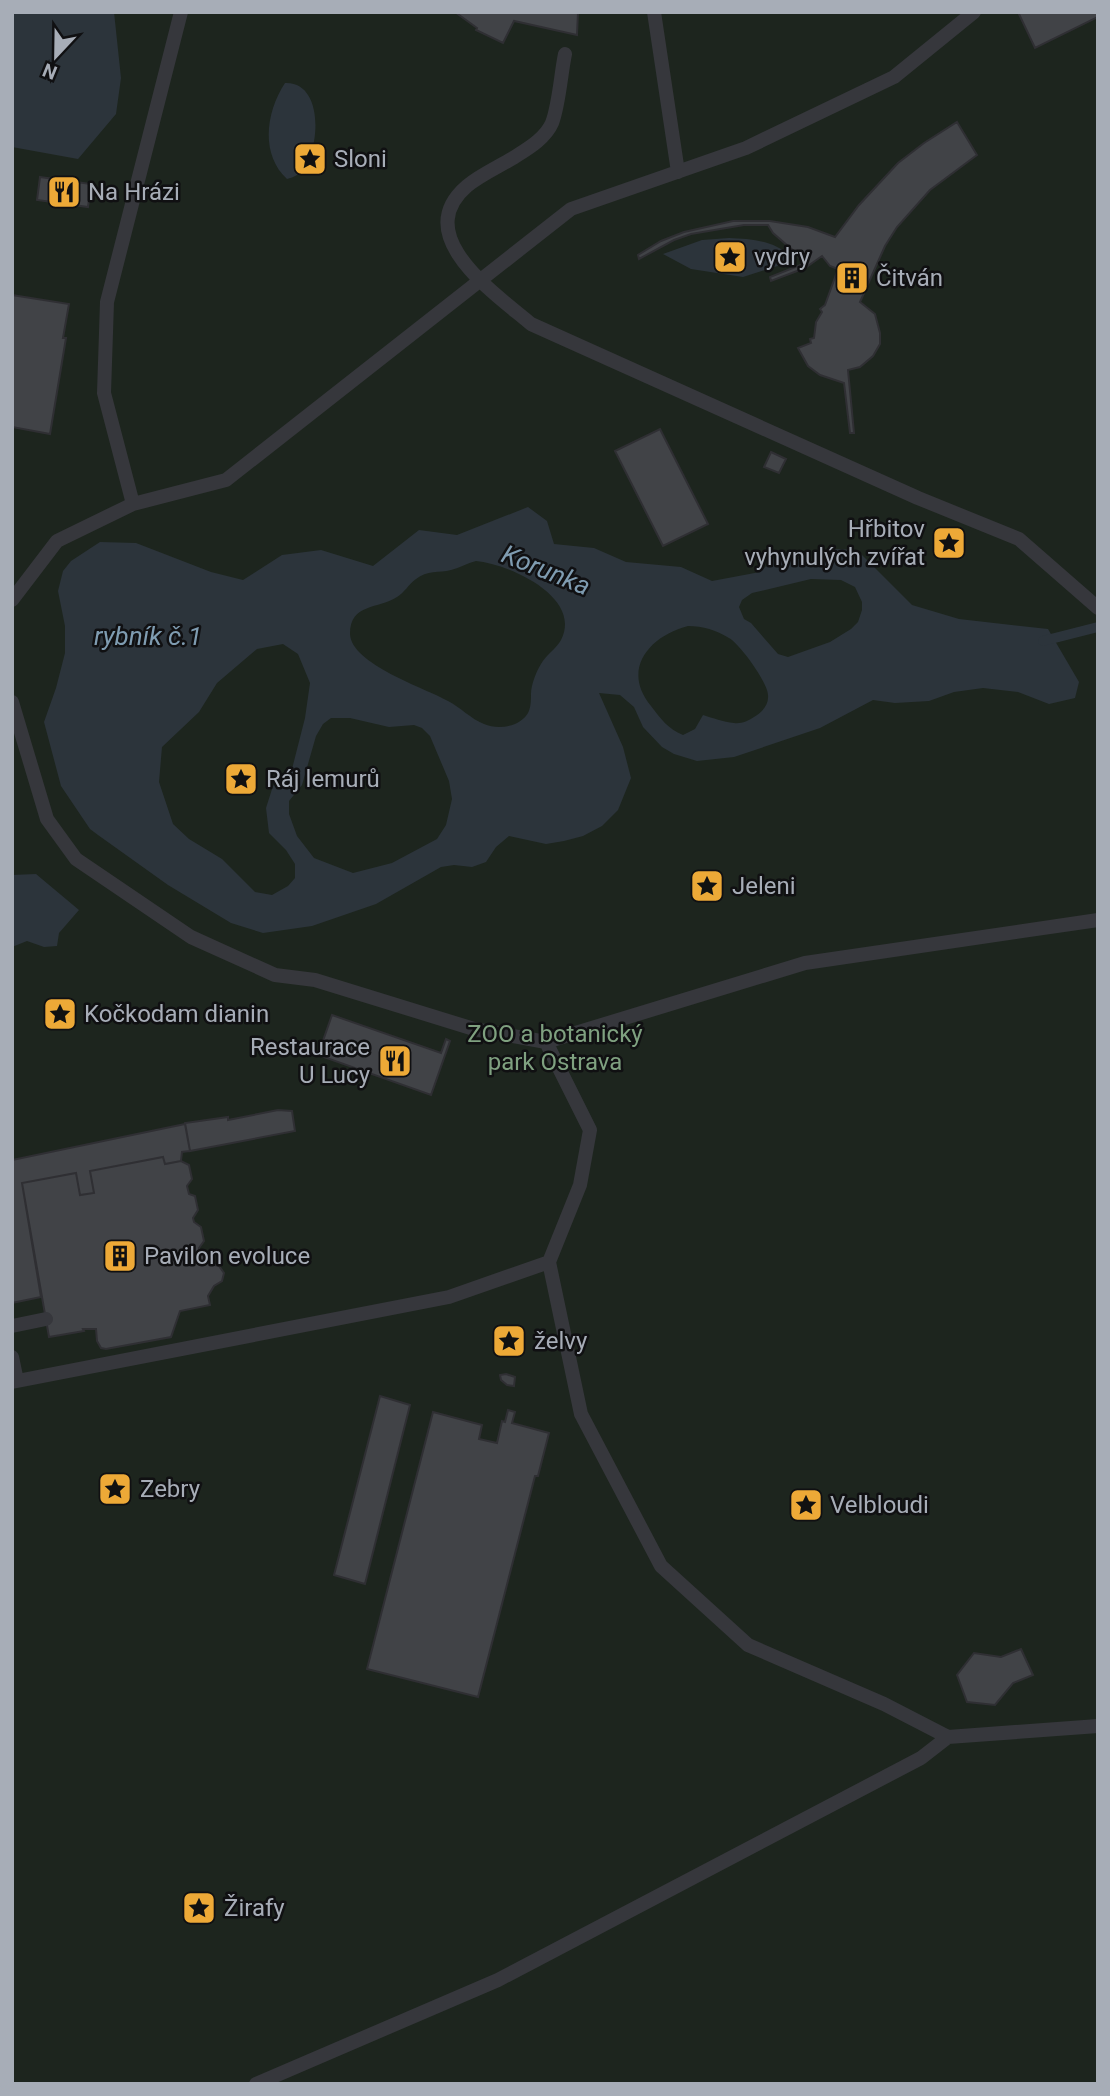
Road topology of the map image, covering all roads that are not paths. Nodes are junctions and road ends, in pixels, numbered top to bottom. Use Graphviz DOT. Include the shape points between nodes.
graph roads {
  1 [pos="181,12"];
  2 [pos="654,12"];
  3 [pos="974,12"];
  4 [pos="565,54"];
  5 [pos="678,172"];
  6 [pos="480,280"];
  7 [pos="133,504"];
  8 [pos="12,600"];
  9 [pos="1098,608"];
  10 [pos="12,702"];
  11 [pos="1098,920"];
  12 [pos="546,1042"];
  13 [pos="549,1262"];
  14 [pos="46,1319"];
  15 [pos="12,1326"];
  16 [pos="12,1357"];
  17 [pos="15,1381"];
  18 [pos="1098,1726"];
  19 [pos="948,1737"];
  20 [pos="256,2084"];
  1 -- 7 [label="lane" via="107,302 104,393"];
  2 -- 5 [label="lane"];
  3 -- 5 [label="lane" via="894,77 746,148"];
  4 -- 6 [label="lane" via="552,124 536,144 467,186 454,202 448,220 450,242"];
  5 -- 6 [label="lane" via="571,209"];
  6 -- 7 [label="lane" via="226,480"];
  6 -- 9 [label="lane" via="531,324 1019,539"];
  7 -- 8 [label="lane" via="57,541"];
  10 -- 12 [label="lane" via="47,819 76,859 191,937 275,975 315,980 474,1029"];
  11 -- 12 [label="lane" via="805,964"];
  12 -- 13 [label="lane" via="590,1129 580,1185"];
  13 -- 17 [label="lane" via="449,1297"];
  13 -- 19 [label="lane" via="581,1414 661,1566 748,1645"];
  14 -- 15 [label="lane"];
  16 -- 17 [label="lane"];
  18 -- 19 [label="lane"];
  19 -- 20 [label="lane" via="921,1758 498,1980"];
}
